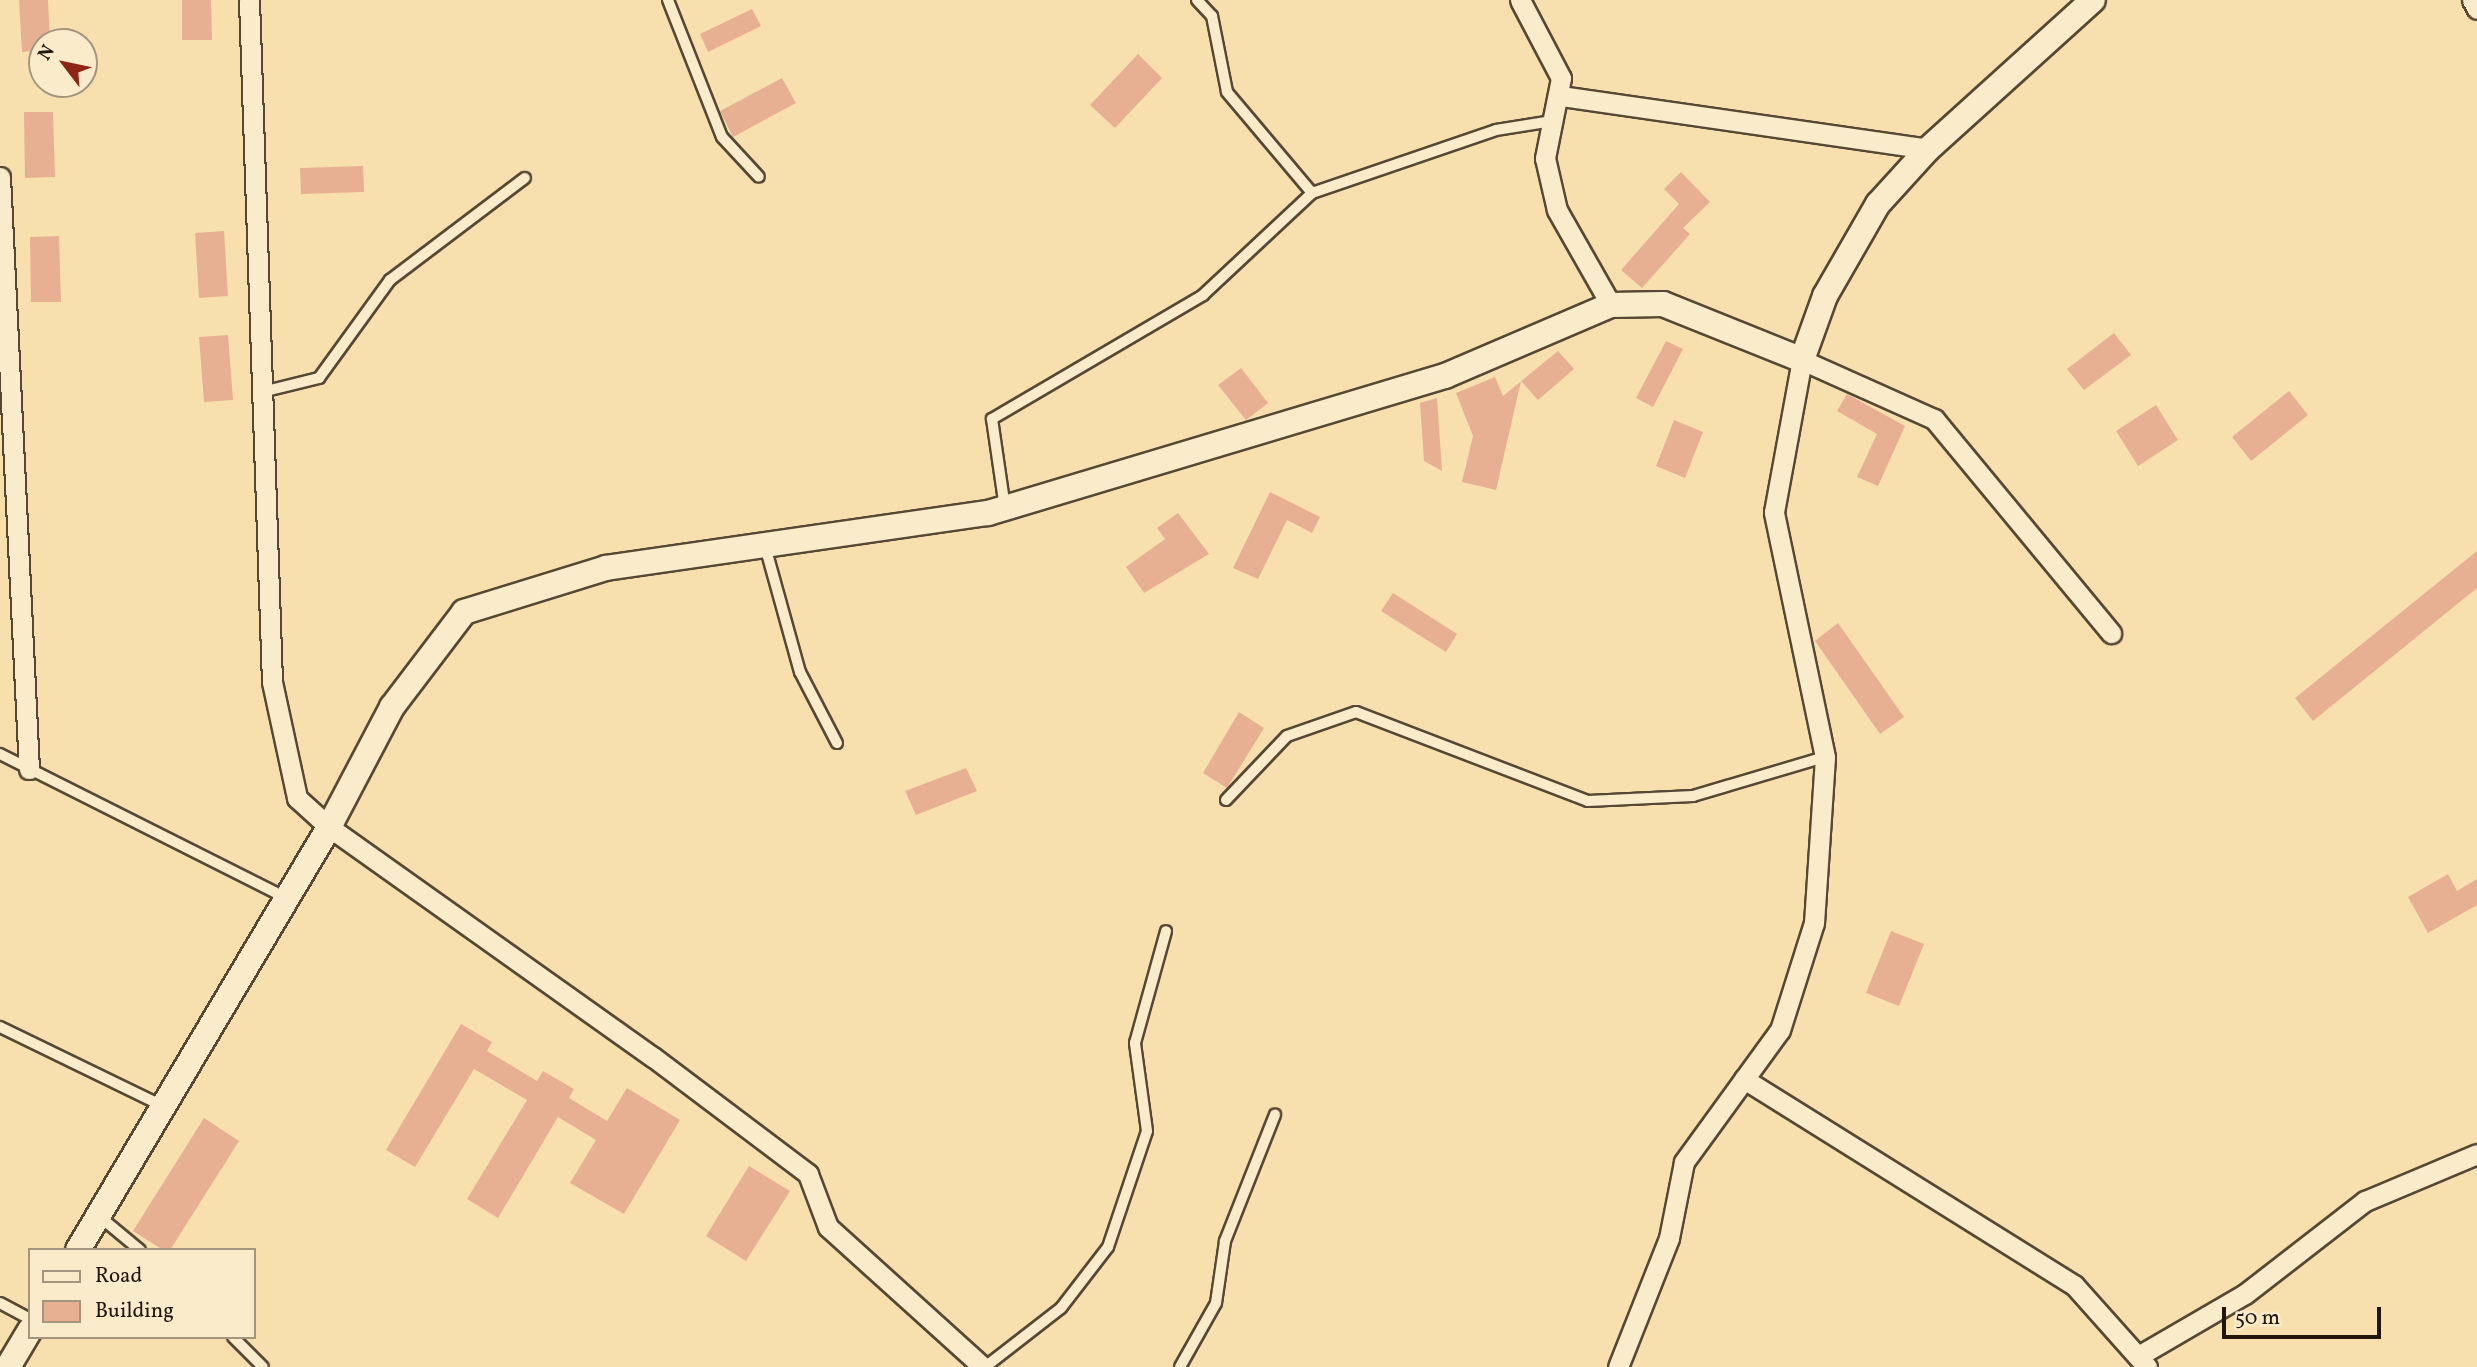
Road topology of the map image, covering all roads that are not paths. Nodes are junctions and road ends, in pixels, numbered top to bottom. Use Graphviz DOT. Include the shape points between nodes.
graph roads {
  1 [pos="249,0"];
  2 [pos="668,0"];
  3 [pos="1197,0"];
  4 [pos="1520,0"];
  5 [pos="2093,0"];
  6 [pos="2472,0"];
  7 [pos="2477,9"];
  8 [pos="1561,96"];
  9 [pos="1552,121"];
  10 [pos="1928,149"];
  11 [pos="0,177"];
  12 [pos="759,177"];
  13 [pos="525,178"];
  14 [pos="1312,193"];
  15 [pos="1611,305"];
  16 [pos="1802,360"];
  17 [pos="262,392"];
  18 [pos="1005,508"];
  19 [pos="765,545"];
  20 [pos="2111,633"];
  21 [pos="837,743"];
  22 [pos="0,754"];
  23 [pos="1825,757"];
  24 [pos="29,769"];
  25 [pos="1226,800"];
  26 [pos="329,827"];
  27 [pos="287,899"];
  28 [pos="1167,931"];
  29 [pos="0,1027"];
  30 [pos="1744,1079"];
  31 [pos="163,1106"];
  32 [pos="1275,1115"];
  33 [pos="2477,1154"];
  34 [pos="99,1215"];
  35 [pos="79,1248"];
  36 [pos="139,1248"];
  37 [pos="0,1303"];
  38 [pos="28,1318"];
  39 [pos="28,1334"];
  40 [pos="235,1339"];
  41 [pos="2143,1361"];
  42 [pos="8,1367"];
  43 [pos="263,1367"];
  44 [pos="984,1367"];
  45 [pos="1180,1367"];
  46 [pos="1618,1367"];
  1 -- 17 [label="street"];
  2 -- 12 [label="lane" via="722,137"];
  3 -- 14 [label="lane" via="1212,16 1227,92"];
  4 -- 8 [label="street" via="1561,78"];
  5 -- 10 [label="street"];
  6 -- 7 [label="street"];
  8 -- 9 [label="street"];
  8 -- 10 [label="street"];
  9 -- 14 [label="lane" via="1496,130"];
  9 -- 15 [label="street" via="1545,159 1557,210"];
  10 -- 16 [label="street" via="1878,204 1825,296"];
  11 -- 24 [label="street"];
  13 -- 17 [label="lane" via="390,280 319,378"];
  14 -- 18 [label="lane" via="1203,295 992,419"];
  15 -- 16 [label="street" via="1663,304"];
  15 -- 18 [label="street" via="1445,376"];
  16 -- 20 [label="street" via="1934,419"];
  16 -- 23 [label="street" via="1774,512"];
  17 -- 26 [label="street" via="272,682 297,798"];
  18 -- 19 [label="street"];
  19 -- 21 [label="lane" via="800,673"];
  19 -- 26 [label="street" via="606,568 464,612 392,707"];
  22 -- 24 [label="lane"];
  23 -- 25 [label="lane" via="1693,796 1588,801 1356,712 1287,736"];
  23 -- 30 [label="street" via="1814,923 1780,1030"];
  24 -- 27 [label="lane"];
  26 -- 27 [label="street"];
  26 -- 44 [label="street" via="653,1056 808,1174 828,1227"];
  27 -- 31 [label="street"];
  28 -- 44 [label="lane" via="1135,1044 1147,1131 1108,1247 1061,1308"];
  29 -- 31 [label="lane"];
  30 -- 41 [label="street" via="2074,1285"];
  30 -- 46 [label="street" via="1684,1162 1669,1238"];
  31 -- 34 [label="street"];
  32 -- 45 [label="lane" via="1225,1241 1216,1303"];
  33 -- 41 [label="street" via="2365,1201 2245,1294"];
  34 -- 35 [label="street"];
  34 -- 36 [label="lane"];
  37 -- 38 [label="lane"];
  39 -- 42 [label="street"];
  40 -- 43 [label="lane"];
}
